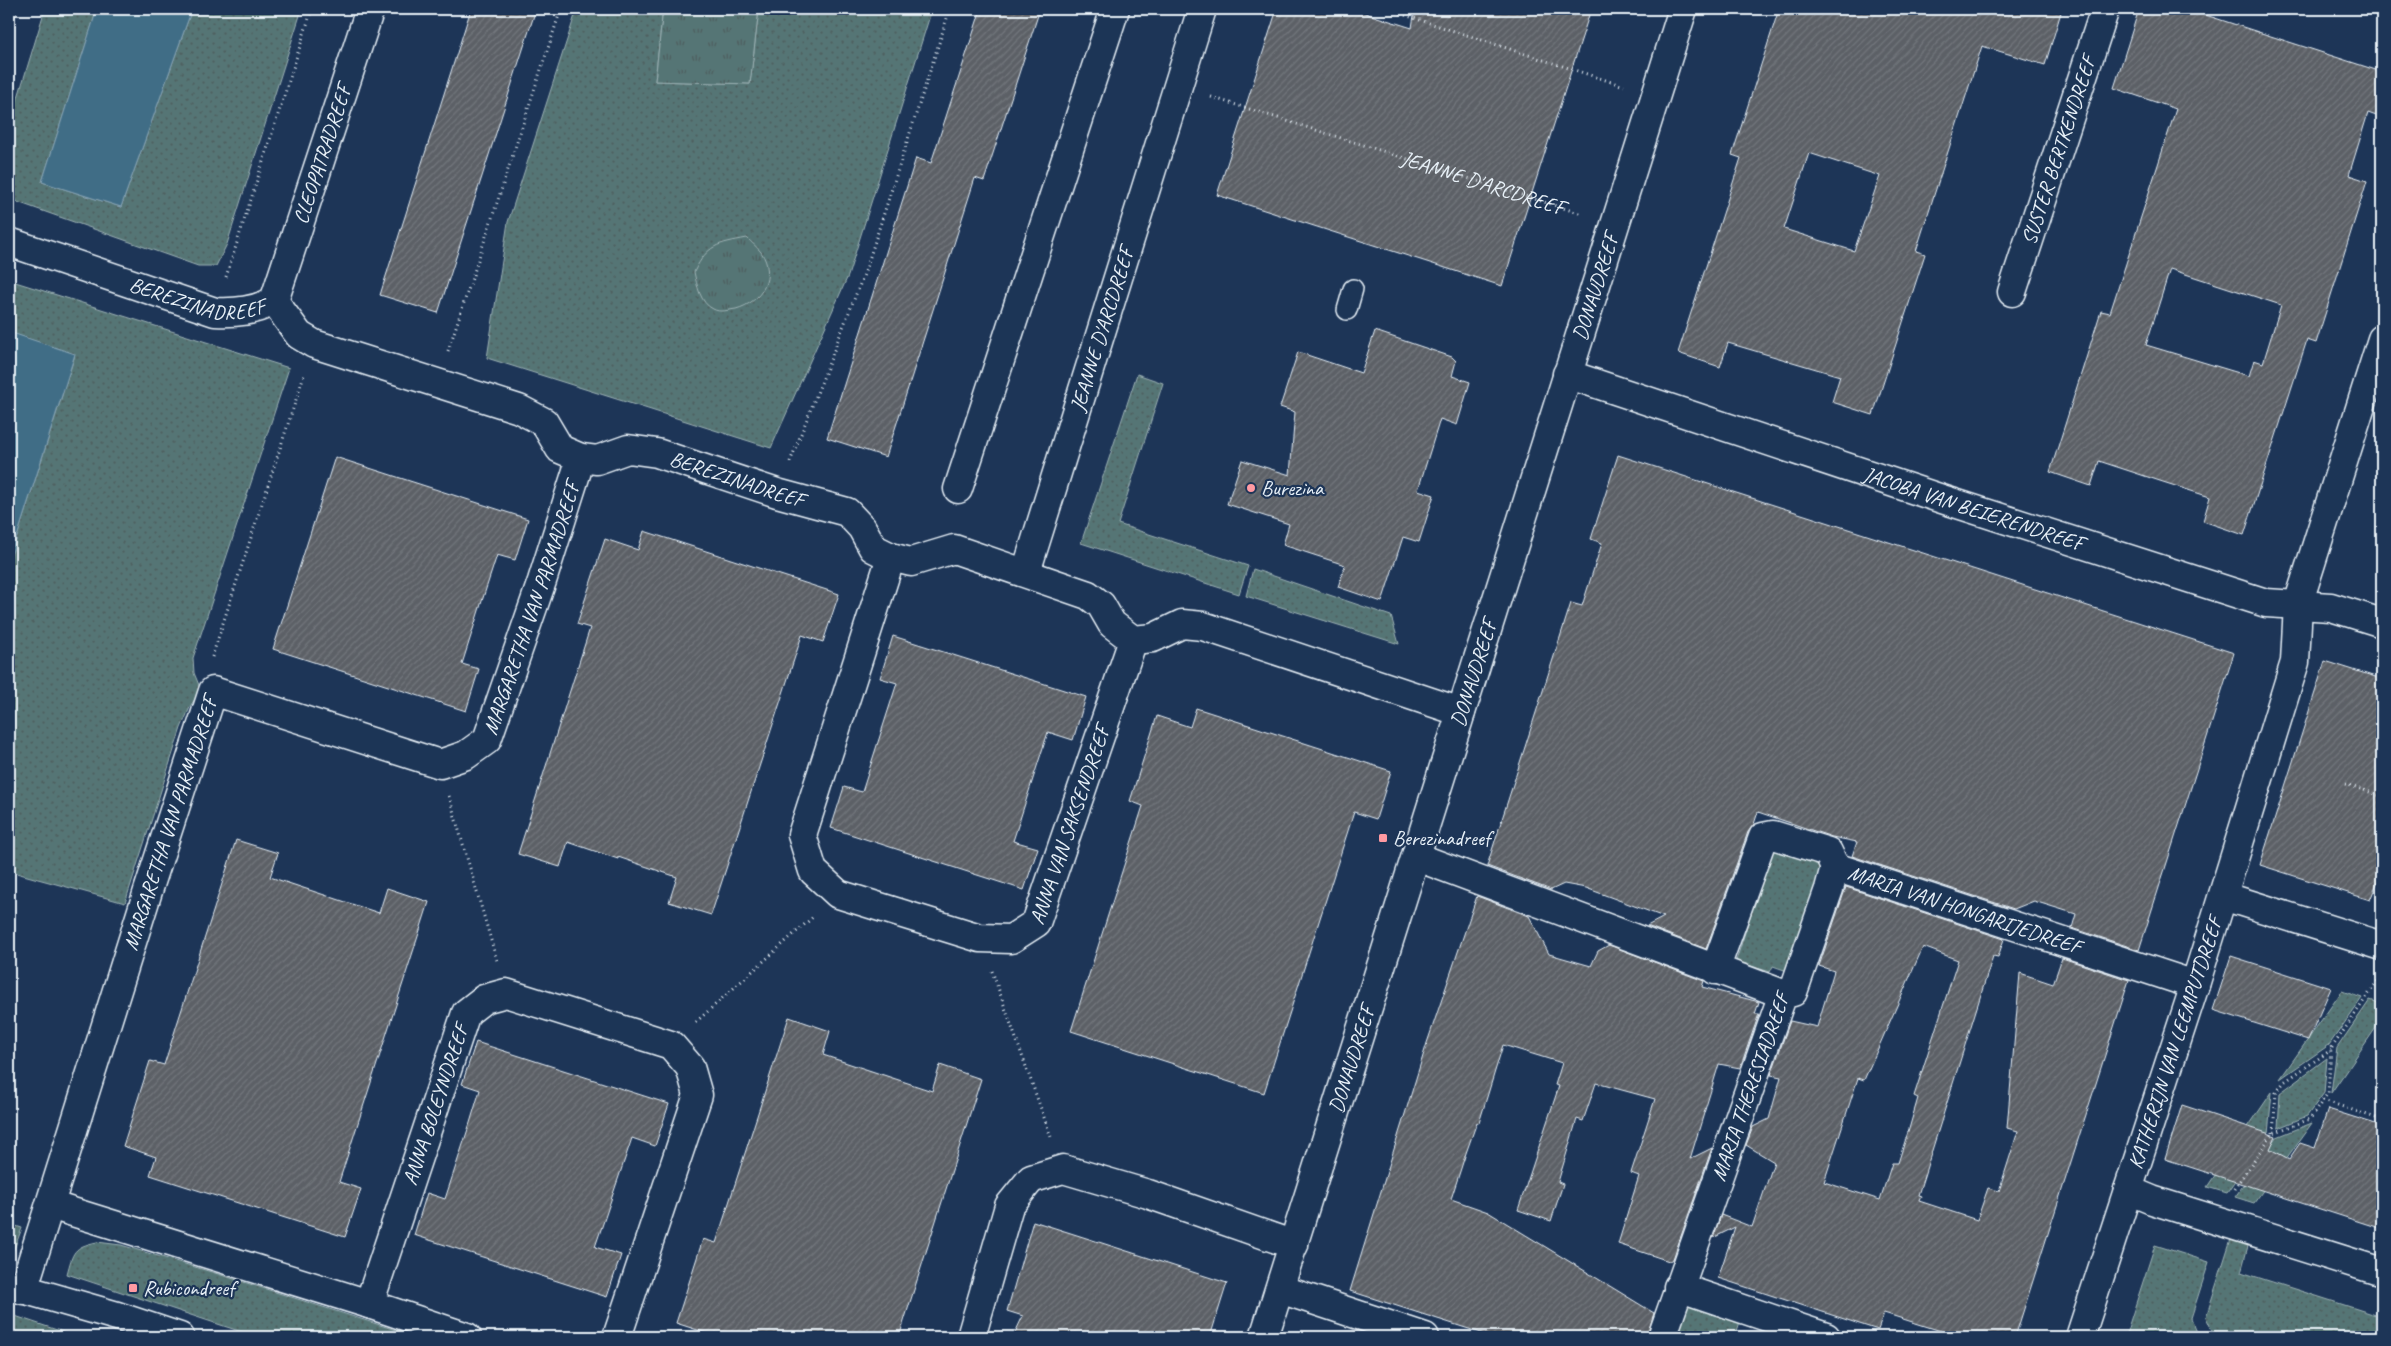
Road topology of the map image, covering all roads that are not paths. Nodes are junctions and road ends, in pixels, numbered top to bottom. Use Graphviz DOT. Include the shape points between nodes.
graph roads {
  1 [pos="370,9"];
  2 [pos="1115,9"];
  3 [pos="1202,9"];
  4 [pos="1684,9"];
  5 [pos="2105,9"];
  6 [pos="9,242"];
  7 [pos="1354,289"];
  8 [pos="2012,292"];
  9 [pos="274,302"];
  10 [pos="1347,310"];
  11 [pos="2382,340"];
  12 [pos="1567,374"];
  13 [pos="581,458"];
  14 [pos="958,489"];
  15 [pos="891,557"];
  16 [pos="1026,572"];
  17 [pos="2298,604"];
  18 [pos="2382,623"];
  19 [pos="1133,640"];
  20 [pos="1462,712"];
  21 [pos="1417,857"];
  22 [pos="1835,866"];
  23 [pos="2223,896"];
  24 [pos="2382,946"];
  25 [pos="1715,970"];
  26 [pos="2195,985"];
  27 [pos="1783,994"];
  28 [pos="2128,1190"];
  29 [pos="50,1205"];
  30 [pos="1294,1245"];
  31 [pos="2382,1272"];
  32 [pos="1678,1287"];
  33 [pos="16,1288"];
  34 [pos="1280,1289"];
  35 [pos="368,1304"];
  36 [pos="180,1337"];
  37 [pos="467,1337"];
  38 [pos="617,1337"];
  39 [pos="971,1337"];
  40 [pos="1264,1337"];
  41 [pos="1425,1337"];
  42 [pos="1662,1337"];
  43 [pos="1826,1337"];
  44 [pos="2080,1337"];
  1 -- 9 [label="street, CLEOPATRADREEF"];
  2 -- 14 [label="street"];
  3 -- 16 [label="street, JEANNE D'ARCDREEF"];
  4 -- 12 [label="street, DONAUDREEF"];
  5 -- 8 [label="street, SUSTER BERTKENDREEF"];
  6 -- 9 [label="street, BEREZINADREEF" via="215,312 236,313"];
  7 -- 10 [label="lane"];
  9 -- 13 [label="street, BEREZINADREEF" via="300,335 314,344 519,409 544,422 560,449"];
  11 -- 17 [label="street, KATHERIJN VAN LEEMPUTDREEF"];
  12 -- 17 [label="street, JACOBA VAN BEIERENDREEF" via="1942,500 2266,603"];
  12 -- 20 [label="street, DONAUDREEF"];
  13 -- 15 [label="street, BEREZINADREEF" via="598,460 628,450 657,453 846,512 862,528 873,548"];
  13 -- 29 [label="street, MARGARETHA VAN PARMADREEF" via="487,740 466,755 440,764 213,691"];
  15 -- 16 [label="street, BEREZINADREEF" via="911,562 954,549"];
  15 -- 19 [label="street, ANNA VAN SAKSENDREEF" via="802,836 814,871 838,894 980,938 1012,939 1036,923"];
  16 -- 19 [label="street, BEREZINADREEF" via="1088,595 1101,606 1112,624"];
  17 -- 18 [label="street, JACOBA VAN BEIERENDREEF" via="2331,607"];
  17 -- 23 [label="street, KATHERIJN VAN LEEMPUTDREEF" via="2295,662"];
  19 -- 20 [label="street" via="1153,638 1182,624 1203,626"];
  20 -- 21 [label="street, DONAUDREEF"];
  21 -- 25 [label="street"];
  21 -- 30 [label="street, DONAUDREEF"];
  22 -- 25 [label="street, MARIA VAN HONGARIJEDREEF" via="1828,852 1773,835 1762,837"];
  22 -- 26 [label="street, MARIA VAN HONGARIJEDREEF"];
  22 -- 27 [label="street, MARIA THERESIADREEF" via="1793,992"];
  23 -- 24 [label="street, KATHERIJN VAN LEEMPUTDREEF"];
  23 -- 26 [label="street, KATHERIJN VAN LEEMPUTDREEF"];
  25 -- 27 [label="street"];
  26 -- 28 [label="street, KATHERIJN VAN LEEMPUTDREEF"];
  27 -- 32 [label="street, MARIA THERESIADREEF"];
  28 -- 31 [label="street, KATHERIJN VAN LEEMPUTDREEF"];
  28 -- 44 [label="street, KATHERIJN VAN LEEMPUTDREEF"];
  29 -- 33 [label="street, MARGARETHA VAN PARMADREEF"];
  29 -- 35 [label="street"];
  30 -- 34 [label="street, DONAUDREEF"];
  30 -- 39 [label="street" via="1148,1194 1063,1169 1031,1179 1009,1206"];
  32 -- 42 [label="street, MARIA THERESIADREEF"];
  32 -- 43 [label="street"];
  33 -- 36 [label="street"];
  34 -- 40 [label="street, DONAUDREEF"];
  34 -- 41 [label="street"];
  35 -- 37 [label="street"];
  35 -- 38 [label="street, ANNA BOLEYNDREEF" via="466,1013 484,999 506,993 671,1045 690,1067 698,1095"];
}
